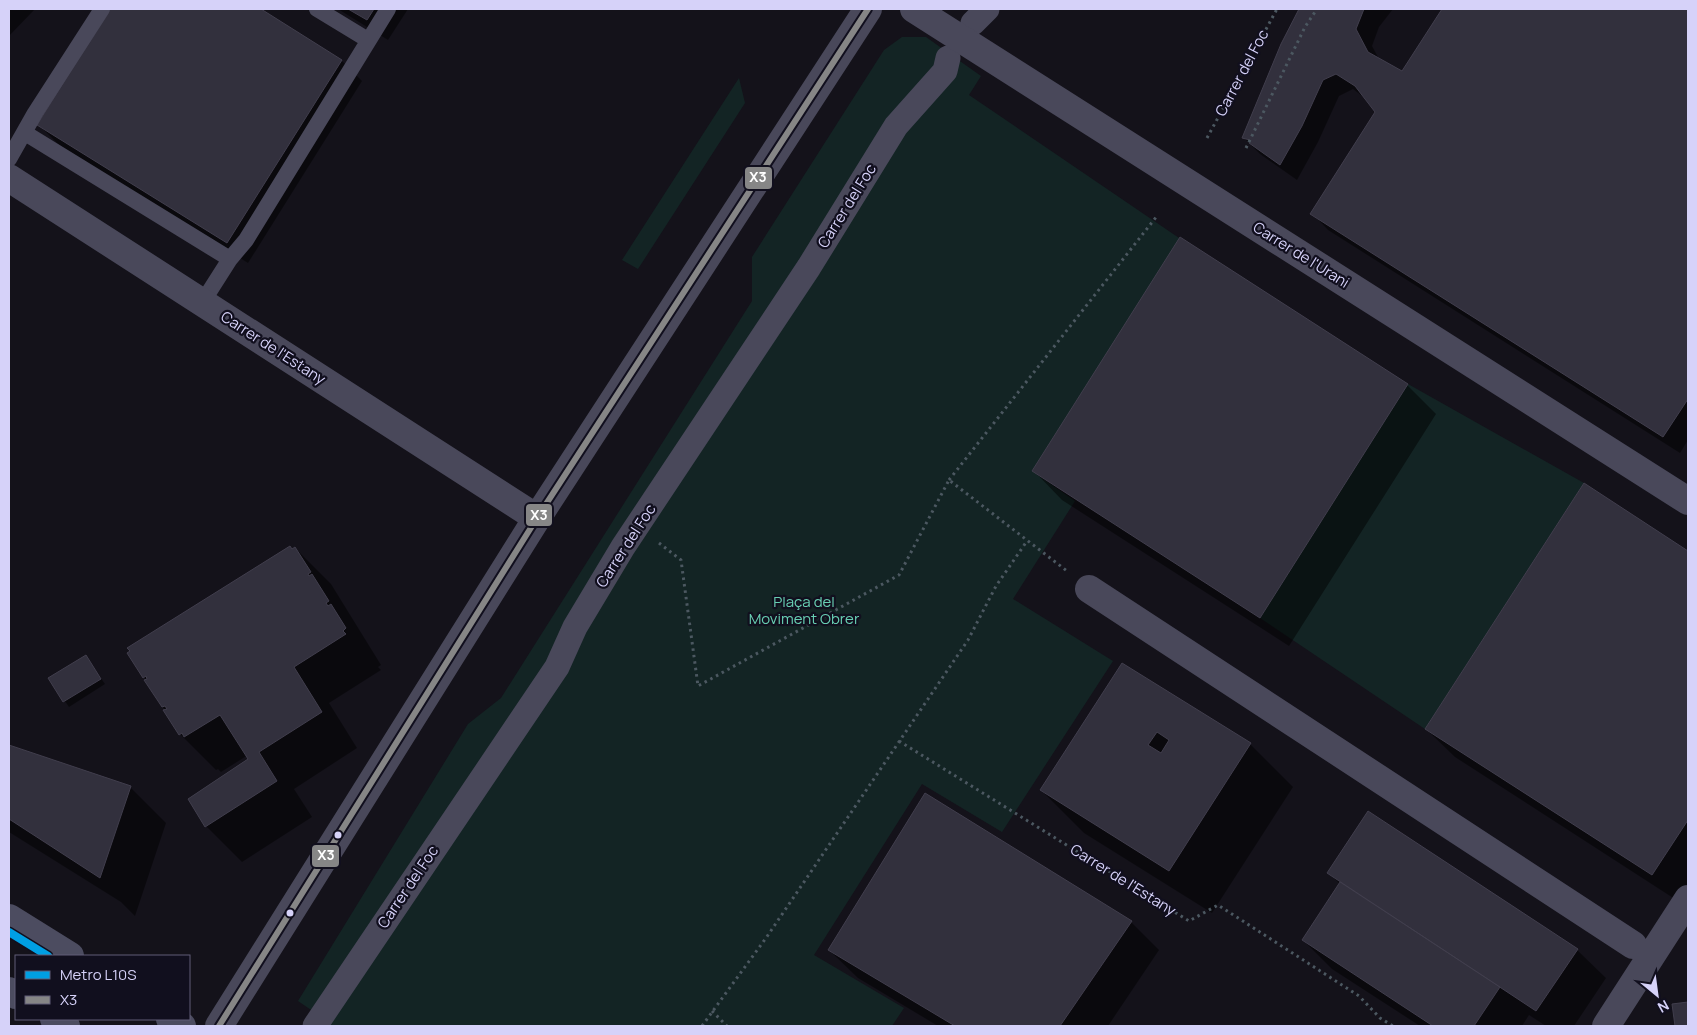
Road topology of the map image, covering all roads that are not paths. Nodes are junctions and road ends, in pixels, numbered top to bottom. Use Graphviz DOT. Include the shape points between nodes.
graph roads {
  1 [pos="102,9"];
  2 [pos="318,9"];
  3 [pos="388,9"];
  4 [pos="868,9"];
  5 [pos="914,9"];
  6 [pos="368,40"];
  7 [pos="947,64"];
  8 [pos="25,133"];
  9 [pos="9,159"];
  10 [pos="9,178"];
  11 [pos="230,259"];
  12 [pos="202,303"];
  13 [pos="1688,500"];
  14 [pos="537,518"];
  15 [pos="1089,589"];
  16 [pos="1688,899"];
  17 [pos="9,918"];
  18 [pos="1633,945"];
  19 [pos="68,955"];
  20 [pos="219,1026"];
  21 [pos="315,1026"];
  22 [pos="1606,1026"];
  1 -- 8 [label="lane"];
  2 -- 6 [label="lane"];
  3 -- 6 [label="lane"];
  4 -- 14 [label="street"];
  5 -- 13 [label="street, Carrer de l'Urani"];
  6 -- 11 [label="lane" via="246,240"];
  7 -- 21 [label="street, Carrer del Foc" via="896,126 809,266 638,526 575,627 557,667"];
  8 -- 9 [label="lane"];
  8 -- 11 [label="lane"];
  10 -- 12 [label="street, Carrer de l'Estany"];
  11 -- 12 [label="lane"];
  12 -- 14 [label="street, Carrer de l'Estany"];
  14 -- 20 [label="street"];
  15 -- 18 [label="street"];
  16 -- 22 [label="street"];
  17 -- 19 [label="main road"];
}
